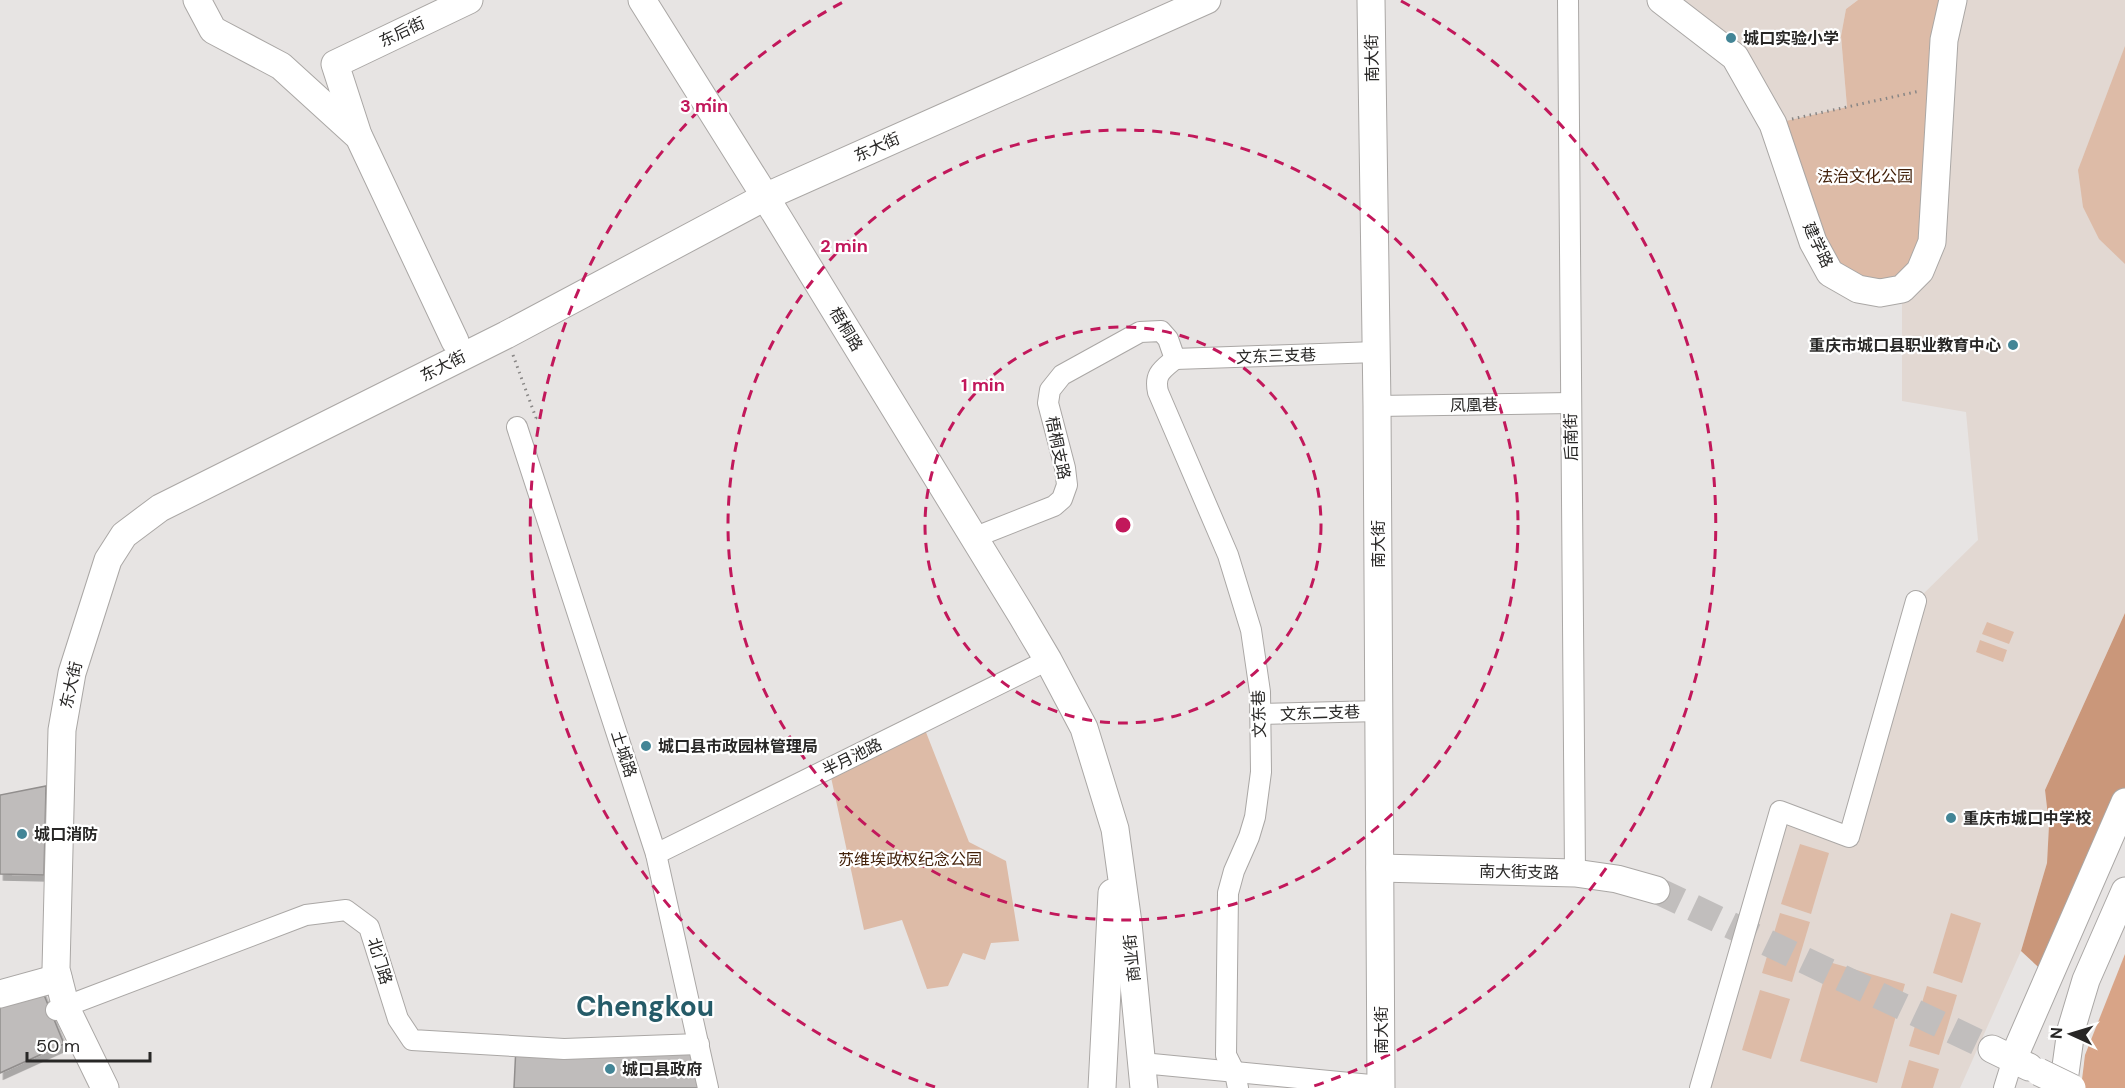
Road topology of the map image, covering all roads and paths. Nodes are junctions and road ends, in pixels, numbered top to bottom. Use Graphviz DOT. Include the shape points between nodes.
graph roads {
  1 [pos="196,0"];
  2 [pos="469,0"];
  3 [pos="642,0"];
  4 [pos="1161,0"];
  5 [pos="1207,0"];
  6 [pos="1371,0"];
  7 [pos="1568,0"];
  8 [pos="1661,0"];
  9 [pos="1953,0"];
  10 [pos="1941,86"];
  11 [pos="1773,124"];
  12 [pos="358,137"];
  13 [pos="761,191"];
  14 [pos="506,335"];
  15 [pos="455,341"];
  16 [pos="1376,352"];
  17 [pos="1175,360"];
  18 [pos="1571,403"];
  19 [pos="1377,406"];
  20 [pos="517,427"];
  21 [pos="974,538"];
  22 [pos="1916,600"];
  23 [pos="1048,660"];
  24 [pos="1379,711"];
  25 [pos="1260,714"];
  26 [pos="2125,802"];
  27 [pos="1115,829"];
  28 [pos="656,854"];
  29 [pos="1380,868"];
  30 [pos="1575,873"];
  31 [pos="1656,890"];
  32 [pos="2125,891"];
  33 [pos="52,980"];
  34 [pos="0,994"];
  35 [pos="61,1009"];
  36 [pos="699,1044"];
  37 [pos="2002,1054"];
  38 [pos="1143,1076"];
  39 [pos="1237,1081"];
  40 [pos="1381,1087"];
  41 [pos="90,1088"];
  42 [pos="105,1088"];
  43 [pos="708,1088"];
  44 [pos="1102,1088"];
  45 [pos="1700,1088"];
  46 [pos="2004,1088"];
  47 [pos="2063,1088"];
  48 [pos="2072,1088"];
  1 -- 12 [label="street" via="213,30 280,66"];
  2 -- 12 [label="street, 东后街" via="335,64"];
  3 -- 13 [label="street, 梧桐路"];
  4 -- 13 [label="street, 东大街"];
  5 -- 13 [label="street, 东大街"];
  6 -- 16 [label="street, 南大街"];
  7 -- 18 [label="street, 后南街"];
  8 -- 11 [label="street, 建学路" via="1735,57"];
  9 -- 10 [label="street, 建学路" via="1944,40"];
  10 -- 11 [label="path"];
  10 -- 11 [label="street, 建学路" via="1932,242 1920,271 1902,289 1880,293 1858,290 1830,273 1814,242"];
  12 -- 15 [label="street"];
  13 -- 14 [label="street, 东大街"];
  13 -- 15 [label="street, 东大街"];
  13 -- 21 [label="street, 梧桐路"];
  14 -- 20 [label="path" via="536,418"];
  14 -- 33 [label="street, 东大街" via="160,508 124,535 108,561 97,594 72,673 62,730 56,969"];
  15 -- 33 [label="street, 东大街" via="157,495 114,527 95,556 59,673 48,730 43,971"];
  16 -- 17 [label="street, 文东三支巷"];
  16 -- 19 [label="street, 南大街"];
  17 -- 21 [label="street, 梧桐支路" via="1161,331 1140,332 1062,375 1050,390 1048,403 1065,468 1067,485 1062,499 1054,507"];
  17 -- 25 [label="street, 文东巷" via="1161,371 1156,382 1158,392 1228,555 1251,630"];
  18 -- 19 [label="street, 凤凰巷"];
  18 -- 30 [label="street, 后南街"];
  19 -- 24 [label="street, 南大街"];
  20 -- 28 [label="street, 土城路"];
  21 -- 23 [label="street, 梧桐路"];
  22 -- 45 [label="street" via="1849,837 1780,811"];
  23 -- 27 [label="street, 商业街" via="1084,728"];
  23 -- 28 [label="street, 半月池路"];
  24 -- 25 [label="street, 文东二支巷"];
  24 -- 29 [label="street, 南大街"];
  25 -- 39 [label="street, 文东巷" via="1261,772 1255,817 1228,893 1227,1055"];
  26 -- 37 [label="street"];
  27 -- 38 [label="street, 商业街"];
  27 -- 44 [label="street, 商业街"];
  28 -- 36 [label="street, 土城路"];
  29 -- 30 [label="street, 南大街支路"];
  29 -- 40 [label="street, 南大街"];
  30 -- 31 [label="street, 南大街支路"];
  32 -- 47 [label="street" via="2083,990 2071,1030"];
  33 -- 34 [label="street"];
  33 -- 35 [label="street, 东大街"];
  35 -- 36 [label="street, 北门路" via="306,915 346,910 369,927 398,1019 412,1040 564,1049"];
  35 -- 41 [label="street" via="68,1042"];
  35 -- 42 [label="street"];
  36 -- 43 [label="street, 土城路"];
  37 -- 46 [label="street"];
  37 -- 48 [label="street, bridge"];
  38 -- 39 [label="street"];
  39 -- 40 [label="street"];
}
